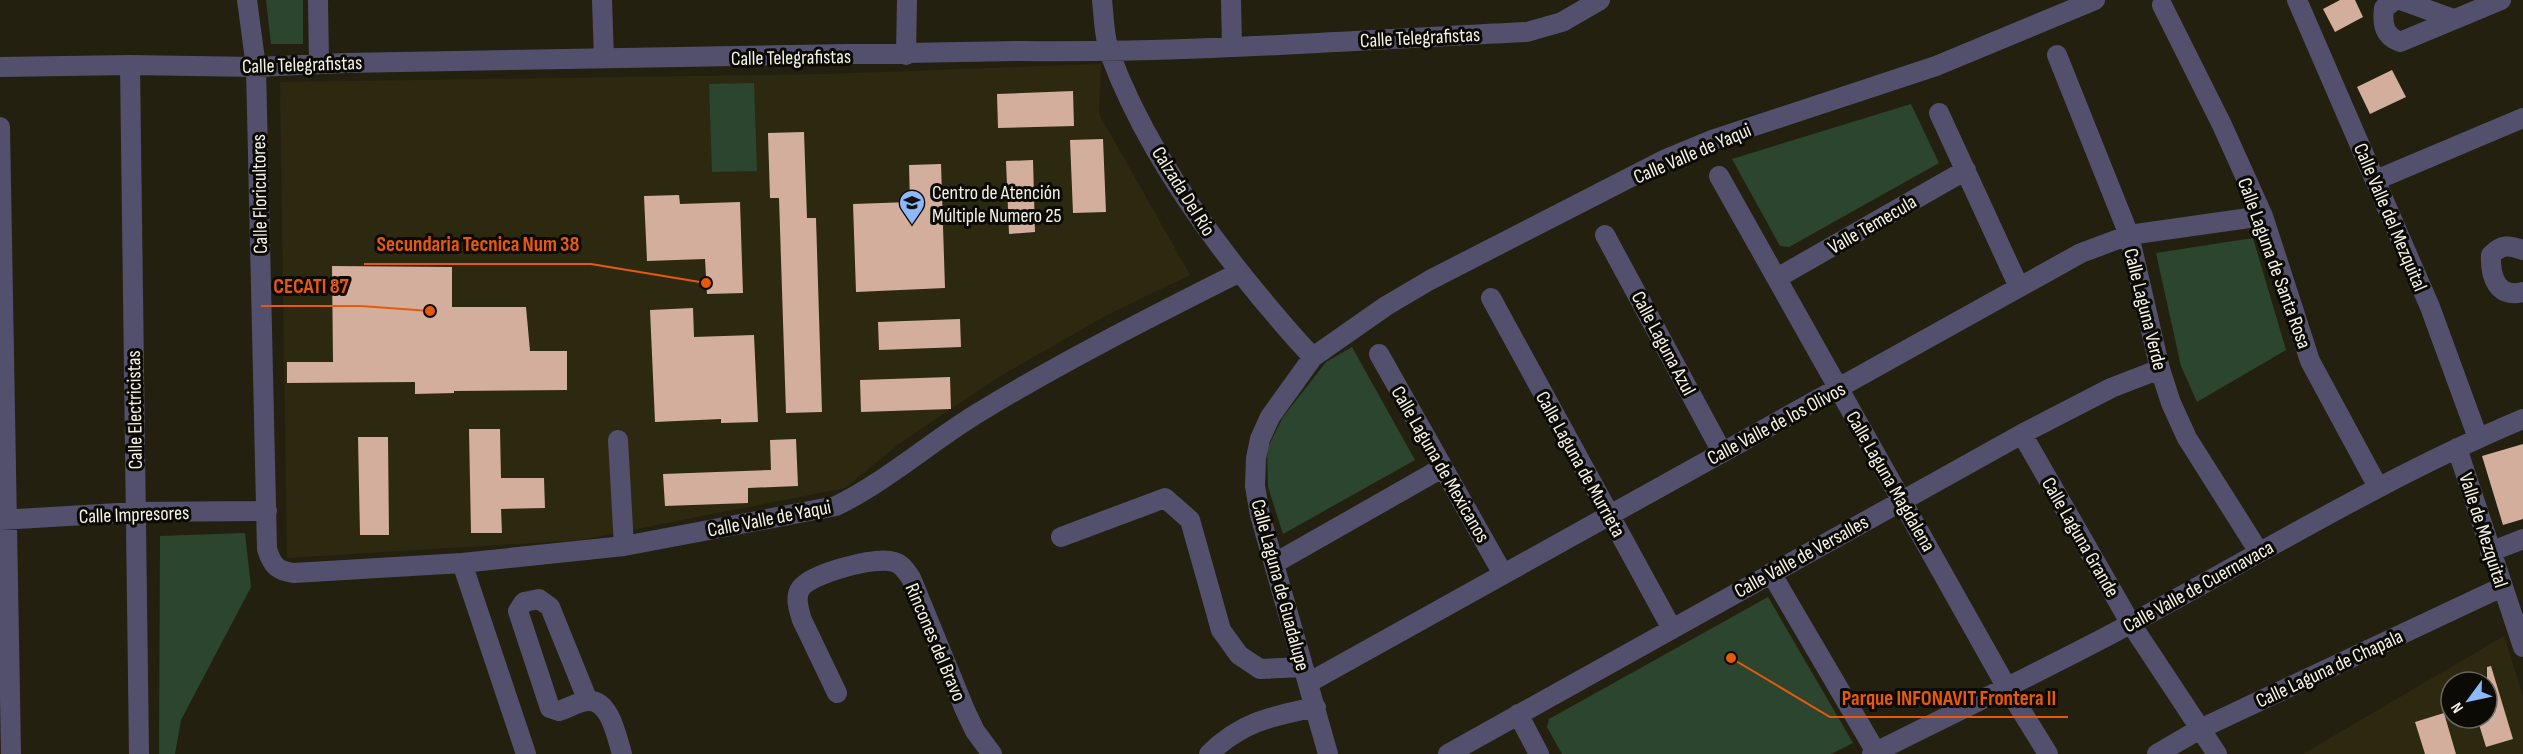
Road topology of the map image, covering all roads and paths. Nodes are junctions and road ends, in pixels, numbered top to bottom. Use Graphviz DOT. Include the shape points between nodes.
graph roads {
  1 [pos="247,0"];
  2 [pos="318,0"];
  3 [pos="602,0"];
  4 [pos="907,0"];
  5 [pos="1102,0"];
  6 [pos="1232,0"];
  7 [pos="1600,0"];
  8 [pos="2095,0"];
  9 [pos="2297,0"];
  10 [pos="2400,0"];
  11 [pos="2502,0"];
  12 [pos="2162,5"];
  13 [pos="2453,19"];
  14 [pos="1232,47"];
  15 [pos="1110,52"];
  16 [pos="906,55"];
  17 [pos="2057,55"];
  18 [pos="604,59"];
  19 [pos="319,63"];
  20 [pos="130,65"];
  21 [pos="0,67"];
  22 [pos="256,67"];
  23 [pos="1939,113"];
  24 [pos="2518,125"];
  25 [pos="0,127"];
  26 [pos="1966,170"];
  27 [pos="1719,176"];
  28 [pos="2376,180"];
  29 [pos="2263,216"];
  30 [pos="1605,235"];
  31 [pos="2129,235"];
  32 [pos="2523,250"];
  33 [pos="1240,272"];
  34 [pos="1777,278"];
  35 [pos="2019,287"];
  36 [pos="2523,292"];
  37 [pos="1491,298"];
  38 [pos="1379,354"];
  39 [pos="1312,357"];
  40 [pos="2160,369"];
  41 [pos="1839,390"];
  42 [pos="2523,419"];
  43 [pos="2022,434"];
  44 [pos="2478,438"];
  45 [pos="618,441"];
  46 [pos="2457,448"];
  47 [pos="1722,452"];
  48 [pos="1442,468"];
  49 [pos="2378,487"];
  50 [pos="1901,500"];
  51 [pos="135,512"];
  52 [pos="267,512"];
  53 [pos="1609,515"];
  54 [pos="4,520"];
  55 [pos="1061,537"];
  56 [pos="2523,540"];
  57 [pos="624,546"];
  58 [pos="2259,552"];
  59 [pos="2490,552"];
  60 [pos="1275,562"];
  61 [pos="462,564"];
  62 [pos="275,567"];
  63 [pos="1771,573"];
  64 [pos="1503,574"];
  65 [pos="2502,586"];
  66 [pos="2131,624"];
  67 [pos="1672,629"];
  68 [pos="2523,647"];
  69 [pos="1306,675"];
  70 [pos="2006,686"];
  71 [pos="837,693"];
  72 [pos="588,701"];
  73 [pos="1316,707"];
  74 [pos="1518,714"];
  75 [pos="2200,729"];
  76 [pos="1874,753"];
  77 [pos="10,754"];
  78 [pos="139,754"];
  79 [pos="526,754"];
  80 [pos="622,754"];
  81 [pos="992,754"];
  82 [pos="1209,754"];
  83 [pos="1328,754"];
  84 [pos="1448,754"];
  85 [pos="1539,754"];
  86 [pos="2048,754"];
  87 [pos="2157,754"];
  88 [pos="2217,754"];
  1 -- 22 [label="street, Calle Floricultores"];
  2 -- 19 [label="street"];
  3 -- 18 [label="street"];
  4 -- 16 [label="street"];
  5 -- 15 [label="street, Calzada Del Río"];
  6 -- 14 [label="street"];
  7 -- 14 [label="street, Calle Telegrafistas" via="1562,22 1527,32"];
  8 -- 39 [label="street, Calle Valle de Yaqui" via="1936,66 1666,159 1430,280"];
  9 -- 28 [label="street, Calle Valle del Mezquital"];
  10 -- 13 [label="street"];
  10 -- 13 [label="street" via="2384,8 2382,20 2387,34 2400,42"];
  11 -- 13 [label="street"];
  12 -- 29 [label="street, Calle Laguna de Santa Rosa"];
  14 -- 15 [label="street, Calle Telegrafistas"];
  15 -- 16 [label="street, Calle Telegrafistas"];
  15 -- 33 [label="street, Calzada Del Río" via="1168,168 1200,220"];
  16 -- 18 [label="street, Calle Telegrafistas"];
  17 -- 31 [label="street, Calle Laguna Verde"];
  18 -- 19 [label="street, Calle Telegrafistas"];
  19 -- 22 [label="street, Calle Telegrafistas"];
  20 -- 21 [label="street, Calle Telegrafistas"];
  20 -- 22 [label="street, Calle Telegrafistas"];
  20 -- 51 [label="street, Calle Electricistas"];
  22 -- 52 [label="street, Calle Floricultores"];
  23 -- 26 [label="street"];
  24 -- 28 [label="street"];
  25 -- 54 [label="street"];
  26 -- 34 [label="street, Valle Temecula"];
  26 -- 35 [label="street"];
  27 -- 34 [label="street, Calle Laguna Magdalena"];
  28 -- 44 [label="street, Calle Valle del Mezquital" via="2430,307"];
  29 -- 31 [label="street, Calle Valle de los Olivos"];
  29 -- 49 [label="street, Calle Laguna de Santa Rosa" via="2310,361"];
  30 -- 47 [label="street, Calle Laguna Azul"];
  31 -- 35 [label="street, Calle Valle de los Olivos" via="2081,253"];
  31 -- 40 [label="street, Calle Laguna Verde"];
  32 -- 36 [label="street" via="2505,245 2499,248 2492,255 2491,267 2501,289 2509,294"];
  33 -- 39 [label="street, Calzada Del Río"];
  33 -- 57 [label="street, Calle Valle de Yaqui" via="1031,382 975,415 866,491 836,506"];
  34 -- 41 [label="street, Calle Laguna Magdalena"];
  35 -- 41 [label="street, Calle Valle de los Olivos"];
  37 -- 53 [label="street, Calle Laguna de Murrieta"];
  38 -- 48 [label="street, Calle Laguna de Mexicanos"];
  39 -- 60 [label="street, Calle Laguna de Guadalupe" via="1270,417 1256,458 1255,486"];
  40 -- 43 [label="street, Calle Valle de Versalles" via="2111,388"];
  40 -- 58 [label="street, Calle Laguna Verde" via="2187,438"];
  41 -- 47 [label="street, Calle Valle de los Olivos"];
  41 -- 50 [label="street, Calle Laguna Magdalena"];
  42 -- 44 [label="street, Calle Valle de Cuernavaca"];
  43 -- 50 [label="street, Calle Valle de Versalles"];
  43 -- 66 [label="street, Calle Laguna Grande"];
  44 -- 46 [label="street, Calle Valle de Cuernavaca"];
  45 -- 57 [label="street"];
  46 -- 49 [label="street, Calle Valle de Cuernavaca"];
  46 -- 59 [label="street, Valle de Mezquital"];
  47 -- 53 [label="street, Calle Valle de los Olivos"];
  48 -- 60 [label="street"];
  48 -- 64 [label="street, Calle Laguna de Mexicanos"];
  49 -- 58 [label="street, Calle Valle de Cuernavaca"];
  50 -- 63 [label="street, Calle Valle de Versalles"];
  50 -- 70 [label="street, Calle Laguna Magdalena"];
  51 -- 52 [label="street, Calle Impresores"];
  51 -- 54 [label="street, Calle Impresores"];
  51 -- 78 [label="street, Calle Electricistas"];
  52 -- 62 [label="street, Calle Floricultores" via="267,549"];
  53 -- 64 [label="street, Calle Valle de los Olivos"];
  53 -- 67 [label="street, Calle Laguna de Murrieta"];
  54 -- 77 [label="street"];
  55 -- 69 [label="street" via="1165,498 1190,520 1221,630 1239,656 1260,669"];
  56 -- 59 [label="street"];
  57 -- 61 [label="street, Calle Valle de Yaqui"];
  58 -- 66 [label="street, Calle Valle de Cuernavaca"];
  59 -- 65 [label="street, Valle de Mezquital"];
  60 -- 69 [label="street, Calle Laguna de Guadalupe"];
  61 -- 62 [label="street, Calle Valle de Yaqui" via="294,573"];
  61 -- 79 [label="street"];
  63 -- 67 [label="street, Calle Valle de Versalles"];
  63 -- 76 [label="street"];
  64 -- 69 [label="street, Calle Valle de los Olivos"];
  65 -- 68 [label="street, Valle de Mezquital"];
  65 -- 75 [label="street, Calle Laguna de Chapala"];
  66 -- 70 [label="street, Calle Valle de Cuernavaca"];
  66 -- 75 [label="street, Calle Laguna Grande"];
  67 -- 74 [label="street, Calle Valle de Versalles"];
  69 -- 73 [label="street, Calle Laguna de Guadalupe"];
  70 -- 76 [label="street, Calle Valle de Cuernavaca"];
  70 -- 86 [label="street, Calle Laguna Magdalena"];
  71 -- 81 [label="street, Rincones del Bravo" via="802,620 798,607 801,587 837,570 872,561 896,562 911,578 965,710"];
  72 -- 72 [label="street" via="559,711 550,708 518,610 524,602 539,599 550,607"];
  72 -- 80 [label="street" via="600,705 609,715"];
  73 -- 82 [label="street" via="1252,723"];
  73 -- 83 [label="street, Calle Laguna de Guadalupe"];
  74 -- 84 [label="street, Calle Valle de Versalles"];
  74 -- 85 [label="street"];
  75 -- 87 [label="street, Calle Laguna de Chapala"];
  75 -- 88 [label="street, Calle Laguna Grande"];
}
